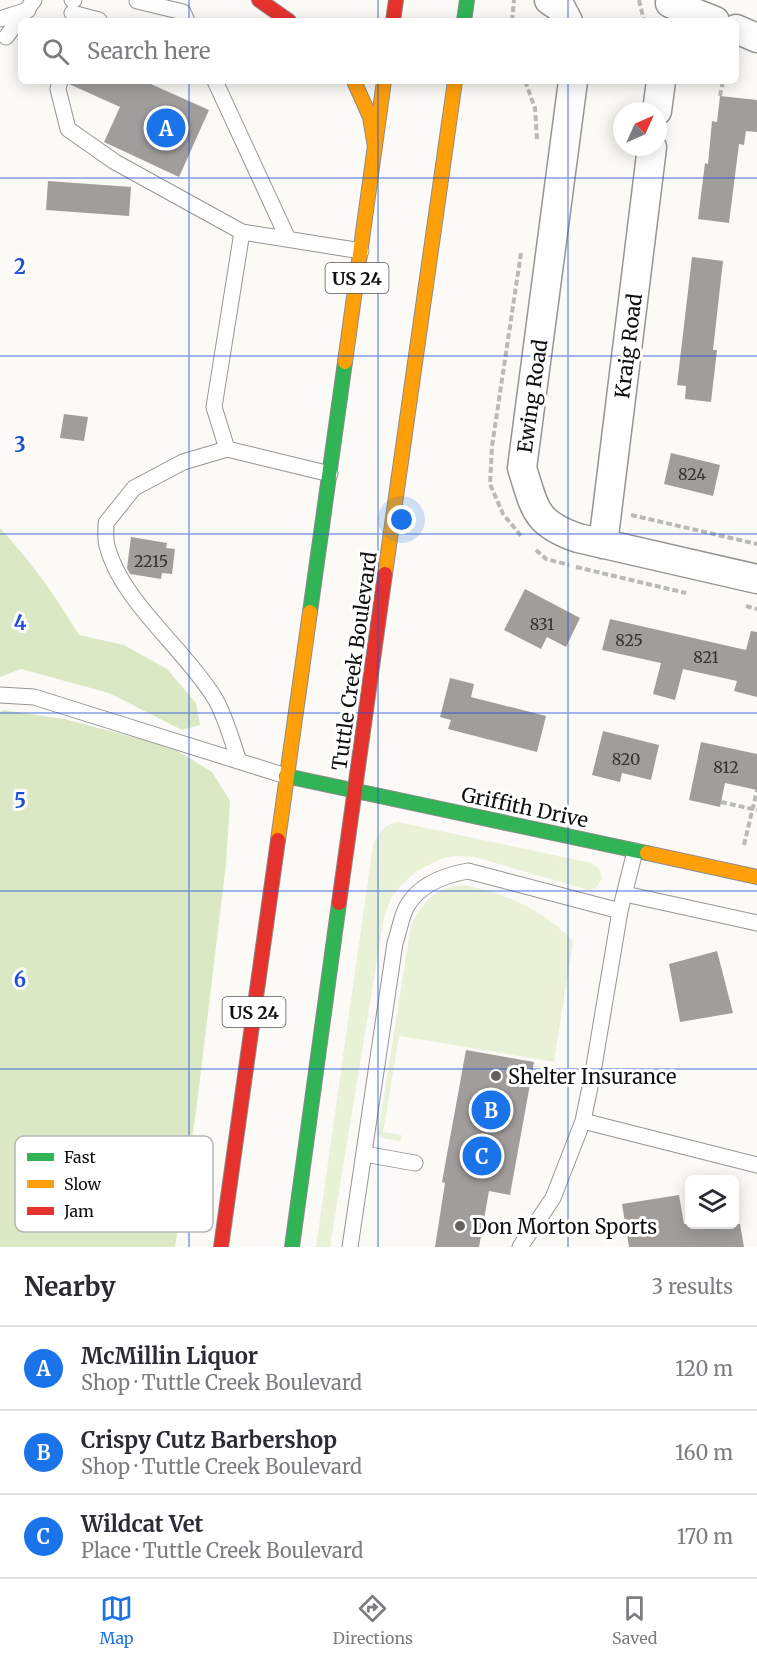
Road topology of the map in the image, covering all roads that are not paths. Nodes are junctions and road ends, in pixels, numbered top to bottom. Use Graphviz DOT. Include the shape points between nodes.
graph roads {
  1 [pos="259,0"];
  2 [pos="396,0"];
  3 [pos="467,0"];
  4 [pos="549,0"];
  5 [pos="137,1"];
  6 [pos="31,5"];
  7 [pos="72,7"];
  8 [pos="670,8"];
  9 [pos="21,18"];
  10 [pos="95,18"];
  11 [pos="186,18"];
  12 [pos="285,18"];
  13 [pos="393,18"];
  14 [pos="464,18"];
  15 [pos="566,18"];
  16 [pos="705,18"];
  17 [pos="0,19"];
  18 [pos="18,22"];
  19 [pos="739,30"];
  20 [pos="6,37"];
  21 [pos="757,38"];
  22 [pos="59,84"];
  23 [pos="216,84"];
  24 [pos="355,84"];
  25 [pos="384,84"];
  26 [pos="455,84"];
  27 [pos="573,84"];
  28 [pos="661,84"];
  29 [pos="658,102"];
  30 [pos="375,148"];
  31 [pos="651,156"];
  32 [pos="242,231"];
  33 [pos="288,239"];
  34 [pos="361,251"];
  35 [pos="227,449"];
  36 [pos="330,474"];
  37 [pos="603,544"];
  38 [pos="757,579"];
  39 [pos="0,695"];
  40 [pos="239,761"];
  41 [pos="286,776"];
  42 [pos="356,791"];
  43 [pos="634,851"];
  44 [pos="757,877"];
  45 [pos="625,894"];
  46 [pos="620,911"];
  47 [pos="757,923"];
  48 [pos="583,1121"];
  49 [pos="364,1154"];
  50 [pos="415,1162"];
  51 [pos="757,1165"];
  52 [pos="221,1247"];
  53 [pos="292,1247"];
  54 [pos="350,1247"];
  55 [pos="520,1247"];
  1 -- 12 [label="main road"];
  2 -- 13 [label="main road"];
  3 -- 14 [label="main road"];
  4 -- 15 [label="street" via="561,8"];
  5 -- 11 [label="lane" via="183,12"];
  6 -- 9 [label="lane"];
  6 -- 17 [label="lane"];
  7 -- 10 [label="lane"];
  8 -- 16 [label="street"];
  18 -- 20 [label="lane"];
  19 -- 21 [label="street"];
  22 -- 32 [label="lane" via="68,129 115,162"];
  23 -- 33 [label="lane"];
  24 -- 30 [label="main road" via="370,117"];
  25 -- 30 [label="main road, US 24"];
  26 -- 42 [label="main road, Tuttle Creek Boulevard"];
  27 -- 37 [label="street, Ewing Road" via="522,468 537,513 557,531"];
  28 -- 29 [label="street"];
  30 -- 34 [label="main road, US 24"];
  31 -- 37 [label="street, Kraig Road"];
  32 -- 33 [label="lane"];
  32 -- 35 [label="lane" via="214,407"];
  33 -- 34 [label="lane"];
  34 -- 36 [label="main road, US 24"];
  35 -- 36 [label="lane"];
  35 -- 40 [label="lane" via="183,462 134,488 106,523 107,546 118,572 137,602 215,698"];
  36 -- 41 [label="main road, US 24"];
  37 -- 38 [label="street, Ewing Road"];
  39 -- 40 [label="lane" via="34,697"];
  40 -- 41 [label="lane"];
  41 -- 42 [label="main road, Griffith Drive"];
  41 -- 52 [label="main road, US 24"];
  42 -- 43 [label="main road, Griffith Drive"];
  42 -- 53 [label="main road, Tuttle Creek Boulevard"];
  43 -- 44 [label="main road, Griffith Drive"];
  43 -- 45 [label="lane"];
  45 -- 46 [label="lane"];
  45 -- 47 [label="lane"];
  46 -- 48 [label="lane"];
  46 -- 49 [label="lane" via="468,871 446,875 424,887 407,906 395,943"];
  48 -- 51 [label="lane"];
  48 -- 55 [label="lane" via="554,1198"];
  49 -- 50 [label="lane"];
  49 -- 54 [label="lane"];
}
